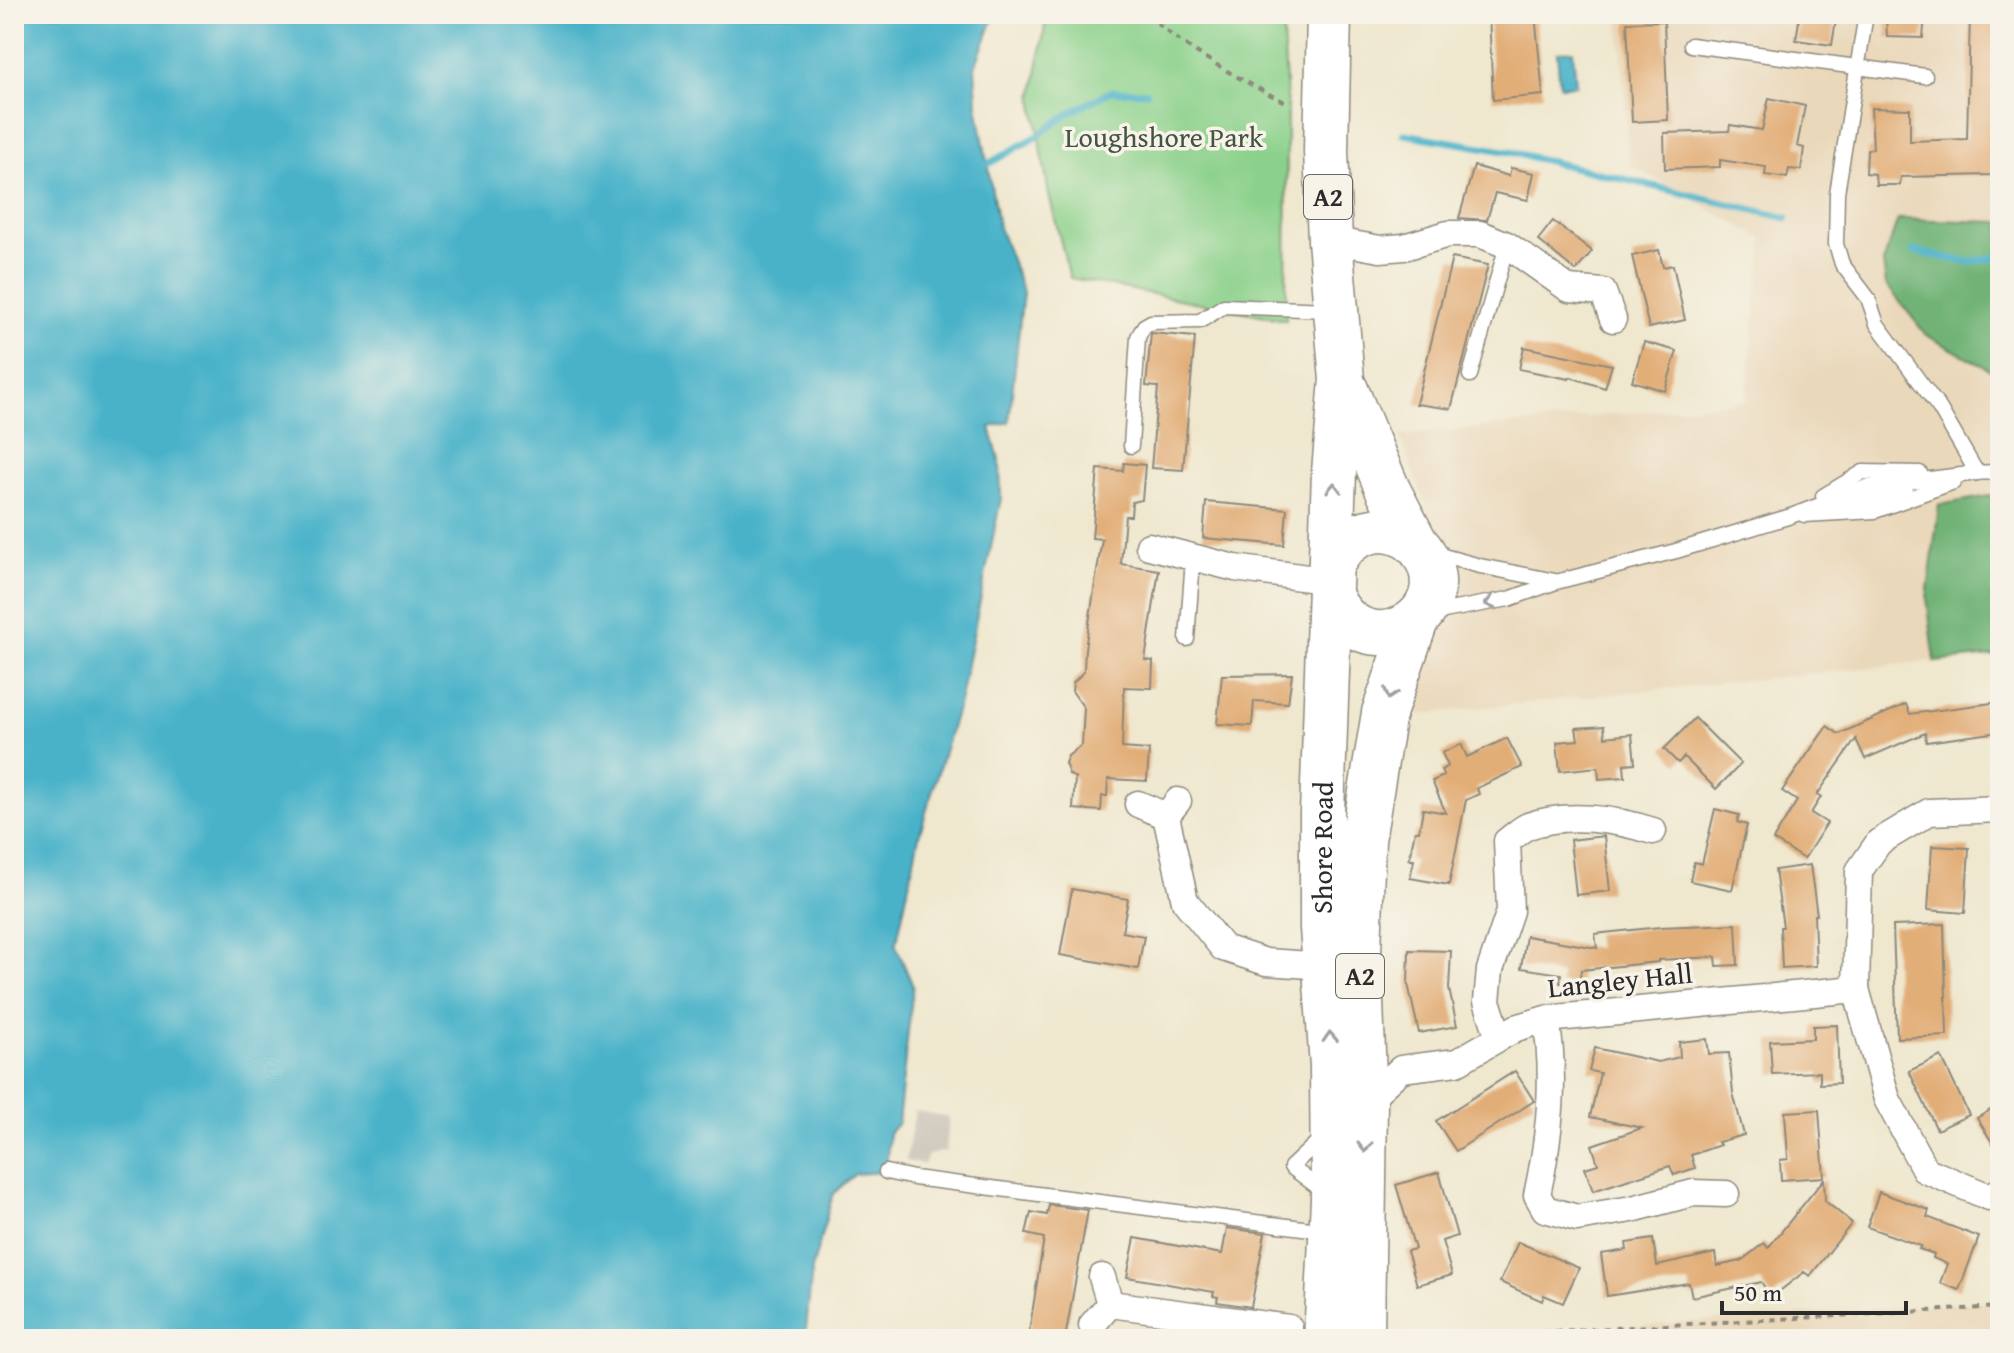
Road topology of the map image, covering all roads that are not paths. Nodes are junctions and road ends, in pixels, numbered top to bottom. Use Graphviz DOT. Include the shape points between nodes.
graph roads {
  1 [pos="1329,14"];
  2 [pos="1866,14"];
  3 [pos="1691,45"];
  4 [pos="1858,68"];
  5 [pos="1925,76"];
  6 [pos="1507,245"];
  7 [pos="1380,249"];
  8 [pos="1332,277"];
  9 [pos="1613,319"];
  10 [pos="1470,375"];
  11 [pos="1342,380"];
  12 [pos="1131,446"];
  13 [pos="2000,472"];
  14 [pos="1977,473"];
  15 [pos="1791,516"];
  16 [pos="1149,546"];
  17 [pos="1419,547"];
  18 [pos="1193,559"];
  19 [pos="1331,581"];
  20 [pos="1556,582"];
  21 [pos="1419,617"];
  22 [pos="1187,639"];
  23 [pos="1138,804"];
  24 [pos="2000,809"];
  25 [pos="1653,831"];
  26 [pos="1326,966"];
  27 [pos="1856,989"];
  28 [pos="1546,1019"];
  29 [pos="1362,1036"];
  30 [pos="1499,1038"];
  31 [pos="1401,1069"];
  32 [pos="1348,1115"];
  33 [pos="886,1172"];
  34 [pos="2000,1191"];
  35 [pos="1726,1194"];
  36 [pos="1333,1215"];
  37 [pos="1102,1277"];
  38 [pos="1110,1304"];
  39 [pos="1092,1325"];
  40 [pos="1311,1327"];
  41 [pos="1362,1339"];
  1 -- 8 [label="highway, Shore Road / A2" via="1326,151"];
  2 -- 4 [label="lane"];
  3 -- 4 [label="lane"];
  4 -- 5 [label="lane"];
  4 -- 14 [label="lane" via="1837,193 1836,244 1877,324 1940,409"];
  6 -- 7 [label="street" via="1480,234 1448,234"];
  6 -- 9 [label="street" via="1569,289 1603,292"];
  6 -- 10 [label="lane"];
  7 -- 8 [label="street"];
  7 -- 8 [label="street"];
  8 -- 11 [label="highway, Shore Road / A2"];
  8 -- 12 [label="lane" via="1224,306 1200,321 1151,322 1138,337"];
  11 -- 17 [label="highway, Shore Road / A2" via="1388,490"];
  19 -- 11 [label="highway, Shore Road / A2, one-way"];
  13 -- 14 [label="lane"];
  14 -- 15 [label="lane" via="1867,487"];
  14 -- 15 [label="lane" via="1875,511"];
  15 -- 20 [label="lane"];
  16 -- 18 [label="street"];
  17 -- 19 [label="highway" via="1404,536 1375,530 1338,552"];
  17 -- 20 [label="lane"];
  17 -- 21 [label="highway, A2" via="1432,575 1432,589"];
  18 -- 19 [label="street"];
  18 -- 22 [label="lane"];
  19 -- 21 [label="highway" via="1336,609 1359,629 1389,633"];
  19 -- 26 [label="highway, Shore Road / A2" via="1322,814"];
  20 -- 21 [label="lane, one-way" via="1509,599"];
  21 -- 29 [label="highway, Shore Road / A2, one-way" via="1384,713 1363,840"];
  23 -- 26 [label="street" via="1172,808 1185,901 1223,948 1266,962"];
  24 -- 27 [label="street" via="1929,812 1879,842 1859,871"];
  25 -- 30 [label="street" via="1622,821 1574,818 1526,826 1507,841 1510,911 1490,970 1487,1001"];
  32 -- 26 [label="highway, Shore Road / A2, one-way" via="1332,1066"];
  27 -- 28 [label="street, Langley Hall"];
  27 -- 34 [label="street" via="1887,1099 1925,1170 1989,1197"];
  28 -- 30 [label="street, Langley Hall"];
  28 -- 35 [label="street" via="1552,1106 1537,1195 1545,1209 1577,1218 1693,1193"];
  29 -- 31 [label="street"];
  29 -- 32 [label="highway, Shore Road / A2"];
  30 -- 31 [label="street, Langley Hall" via="1457,1062"];
  31 -- 32 [label="street"];
  32 -- 36 [label="highway, Shore Road / A2"];
  32 -- 41 [label="highway, Shore Road / A2, one-way"];
  33 -- 36 [label="lane"];
  36 -- 40 [label="highway, Shore Road / A2"];
  37 -- 38 [label="street"];
  38 -- 39 [label="street"];
  38 -- 40 [label="street"];
}
